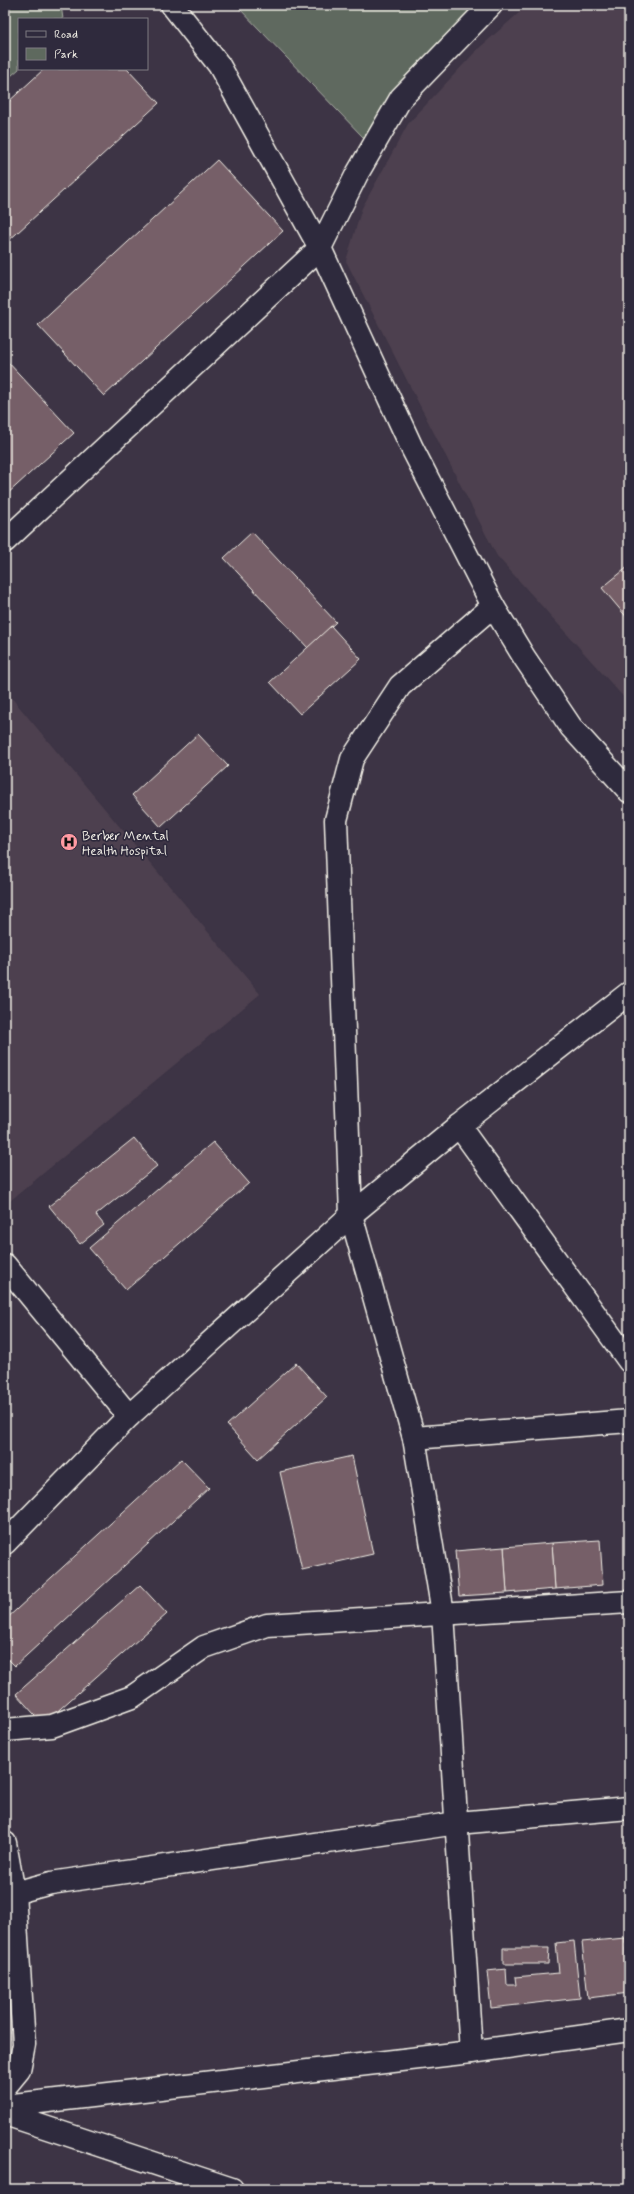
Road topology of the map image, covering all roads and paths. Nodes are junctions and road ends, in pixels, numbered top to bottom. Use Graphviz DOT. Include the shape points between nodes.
graph roads {
  1 [pos="172,5"];
  2 [pos="491,5"];
  3 [pos="320,248"];
  4 [pos="5,541"];
  5 [pos="493,606"];
  6 [pos="629,791"];
  7 [pos="629,993"];
  8 [pos="459,1126"];
  9 [pos="351,1215"];
  10 [pos="5,1265"];
  11 [pos="629,1361"];
  12 [pos="129,1416"];
  13 [pos="629,1422"];
  14 [pos="414,1438"];
  15 [pos="5,1543"];
  16 [pos="629,1602"];
  17 [pos="443,1613"];
  18 [pos="5,1730"];
  19 [pos="629,1808"];
  20 [pos="457,1822"];
  21 [pos="5,1843"];
  22 [pos="14,1893"];
  23 [pos="629,2030"];
  24 [pos="471,2052"];
  25 [pos="5,2087"];
  26 [pos="5,2106"];
  27 [pos="5,2114"];
  28 [pos="232,2189"];
  1 -- 3 [label="street" via="219,65"];
  2 -- 3 [label="street" via="401,98"];
  3 -- 4 [label="street"];
  3 -- 5 [label="street" via="412,448"];
  5 -- 6 [label="street" via="571,727"];
  5 -- 9 [label="street" via="400,686 352,759 336,820"];
  7 -- 8 [label="street"];
  8 -- 9 [label="street"];
  8 -- 11 [label="street"];
  9 -- 12 [label="street"];
  9 -- 14 [label="street"];
  10 -- 12 [label="street"];
  12 -- 15 [label="street"];
  13 -- 14 [label="street"];
  14 -- 17 [label="street"];
  16 -- 17 [label="street"];
  17 -- 18 [label="street" via="267,1625 204,1647 132,1697 52,1726"];
  17 -- 20 [label="street"];
  19 -- 20 [label="street"];
  20 -- 22 [label="street" via="51,1882"];
  20 -- 24 [label="street"];
  21 -- 22 [label="street"];
  22 -- 25 [label="street" via="24,2044 19,2070"];
  23 -- 24 [label="street"];
  24 -- 26 [label="street"];
  27 -- 28 [label="street"];
}
